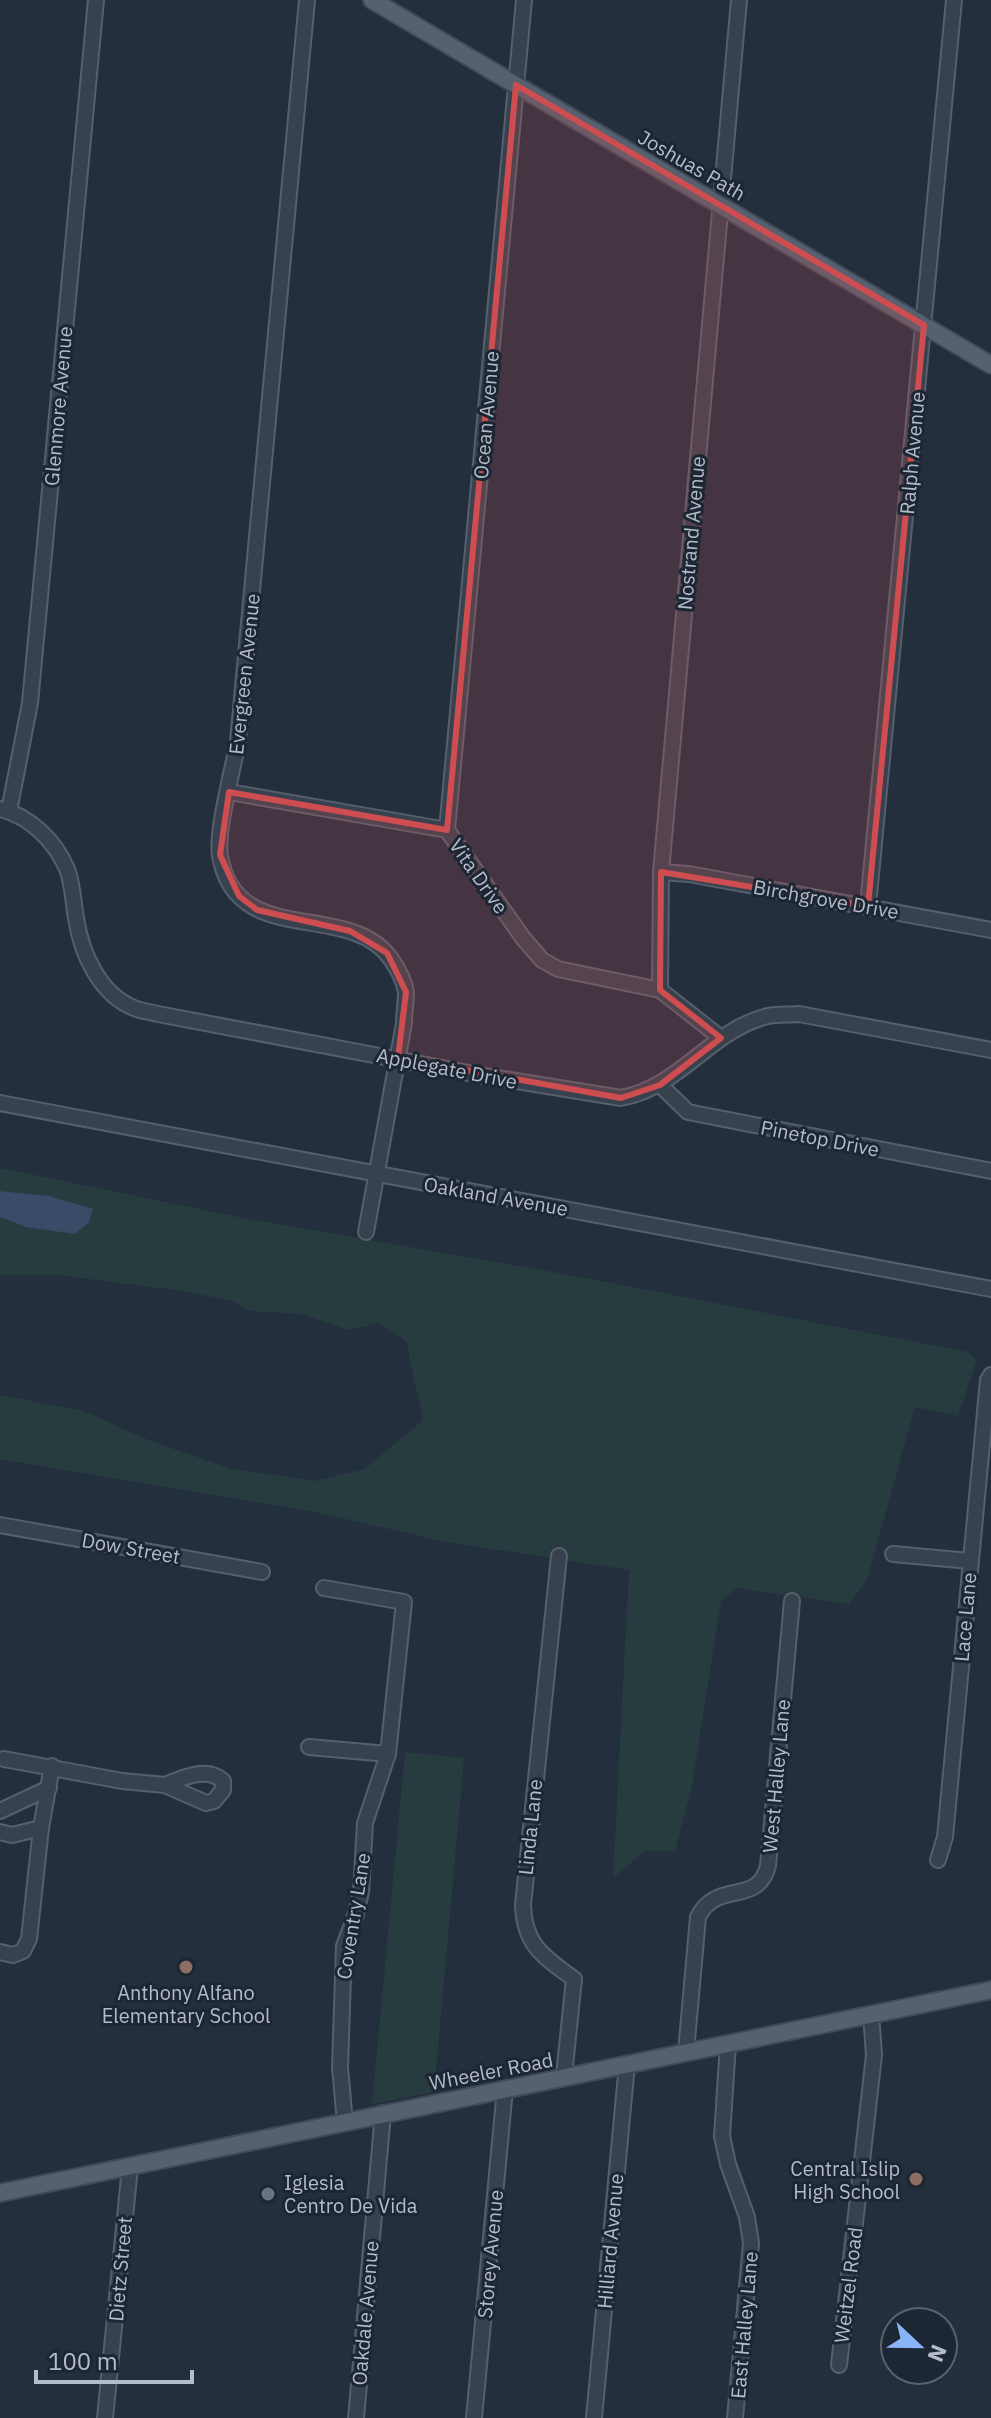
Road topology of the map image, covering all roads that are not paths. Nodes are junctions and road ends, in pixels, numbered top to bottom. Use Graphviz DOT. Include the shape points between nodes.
graph roads {
  1 [pos="96,0"];
  2 [pos="307,0"];
  3 [pos="372,0"];
  4 [pos="524,0"];
  5 [pos="739,0"];
  6 [pos="954,0"];
  7 [pos="516,85"];
  8 [pos="720,205"];
  9 [pos="924,325"];
  10 [pos="991,365"];
  11 [pos="229,792"];
  12 [pos="4,810"];
  13 [pos="447,830"];
  14 [pos="661,872"];
  15 [pos="868,906"];
  16 [pos="991,930"];
  17 [pos="660,990"];
  18 [pos="721,1038"];
  19 [pos="991,1050"];
  20 [pos="398,1058"];
  21 [pos="660,1085"];
  22 [pos="0,1103"];
  23 [pos="991,1171"];
  24 [pos="376,1175"];
  25 [pos="366,1232"];
  26 [pos="991,1289"];
  27 [pos="991,1375"];
  28 [pos="0,1525"];
  29 [pos="893,1554"];
  30 [pos="559,1556"];
  31 [pos="970,1561"];
  32 [pos="262,1572"];
  33 [pos="324,1588"];
  34 [pos="792,1601"];
  35 [pos="309,1747"];
  36 [pos="388,1754"];
  37 [pos="4,1759"];
  38 [pos="52,1766"];
  39 [pos="165,1785"];
  40 [pos="49,1788"];
  41 [pos="0,1811"];
  42 [pos="41,1828"];
  43 [pos="0,1832"];
  44 [pos="938,1860"];
  45 [pos="0,1952"];
  46 [pos="991,1990"];
  47 [pos="871,2014"];
  48 [pos="728,2044"];
  49 [pos="686,2052"];
  50 [pos="627,2064"];
  51 [pos="564,2076"];
  52 [pos="505,2089"];
  53 [pos="383,2113"];
  54 [pos="345,2123"];
  55 [pos="130,2167"];
  56 [pos="0,2193"];
  57 [pos="839,2365"];
  58 [pos="105,2418"];
  59 [pos="356,2418"];
  60 [pos="474,2418"];
  61 [pos="594,2418"];
  62 [pos="735,2418"];
  1 -- 12 [label="street, Glenmore Avenue" via="30,703"];
  2 -- 11 [label="street, Evergreen Avenue"];
  3 -- 7 [label="main road, Joshuas Path"];
  4 -- 7 [label="street, Ocean Avenue"];
  5 -- 8 [label="street, Nostrand Avenue"];
  6 -- 9 [label="street, Ralph Avenue"];
  7 -- 8 [label="main road, Joshuas Path"];
  7 -- 13 [label="street, Ocean Avenue"];
  8 -- 9 [label="main road, Joshuas Path"];
  8 -- 14 [label="street, Nostrand Avenue"];
  9 -- 10 [label="main road, Joshuas Path"];
  9 -- 15 [label="street, Ralph Avenue"];
  11 -- 13 [label="street, Vita Drive"];
  11 -- 20 [label="street, Evergreen Avenue" via="220,855 239,896 280,918 370,938 399,971 406,992"];
  12 -- 20 [label="street, Applegate Drive" via="53,844 67,869 82,944 93,970 111,994 133,1008"];
  13 -- 17 [label="street, Vita Drive" via="542,960 558,969"];
  14 -- 15 [label="street, Birchgrove Drive"];
  14 -- 17 [label="street, Nostrand Avenue"];
  15 -- 16 [label="street, Birchgrove Drive"];
  17 -- 18 [label="street"];
  18 -- 19 [label="street, Applegate Drive" via="769,1016 799,1014"];
  18 -- 21 [label="street, Applegate Drive"];
  20 -- 21 [label="street, Applegate Drive" via="621,1098"];
  20 -- 24 [label="street, Evergreen Avenue"];
  21 -- 23 [label="street, Pinetop Drive" via="688,1112"];
  22 -- 24 [label="street, Oakland Avenue"];
  24 -- 25 [label="street, Evergreen Avenue"];
  24 -- 26 [label="street, Oakland Avenue"];
  27 -- 31 [label="street, Lace Lane"];
  28 -- 32 [label="street, Dow Street"];
  29 -- 31 [label="street"];
  30 -- 51 [label="street, Linda Lane" via="523,1924 531,1942 574,1979"];
  31 -- 44 [label="street, Lace Lane" via="945,1837"];
  33 -- 36 [label="street, Coventry Lane" via="404,1602"];
  34 -- 49 [label="street, West Halley Lane" via="768,1866 764,1880 705,1903 698,1917"];
  35 -- 36 [label="street"];
  36 -- 54 [label="street, Coventry Lane" via="365,1823 361,1892 344,1946 340,2053"];
  37 -- 38 [label="street"];
  38 -- 39 [label="street"];
  38 -- 40 [label="street"];
  40 -- 41 [label="street"];
  40 -- 42 [label="street"];
  42 -- 43 [label="street" via="12,1835"];
  42 -- 45 [label="street" via="29,1939 23,1951"];
  46 -- 47 [label="main road, Wheeler Road"];
  47 -- 48 [label="main road, Wheeler Road"];
  47 -- 57 [label="street, Weitzel Road" via="874,2055"];
  48 -- 49 [label="main road, Wheeler Road"];
  48 -- 62 [label="street, East Halley Lane" via="722,2136 751,2243"];
  49 -- 50 [label="main road, Wheeler Road"];
  50 -- 51 [label="main road, Wheeler Road"];
  50 -- 61 [label="street, Hilliard Avenue"];
  51 -- 52 [label="main road, Wheeler Road"];
  52 -- 53 [label="main road, Wheeler Road"];
  52 -- 60 [label="street, Storey Avenue"];
  53 -- 54 [label="main road, Wheeler Road"];
  53 -- 59 [label="street, Oakdale Avenue"];
  54 -- 55 [label="main road, Wheeler Road"];
  55 -- 56 [label="main road, Wheeler Road"];
  55 -- 58 [label="street, Dietz Street"];
}
